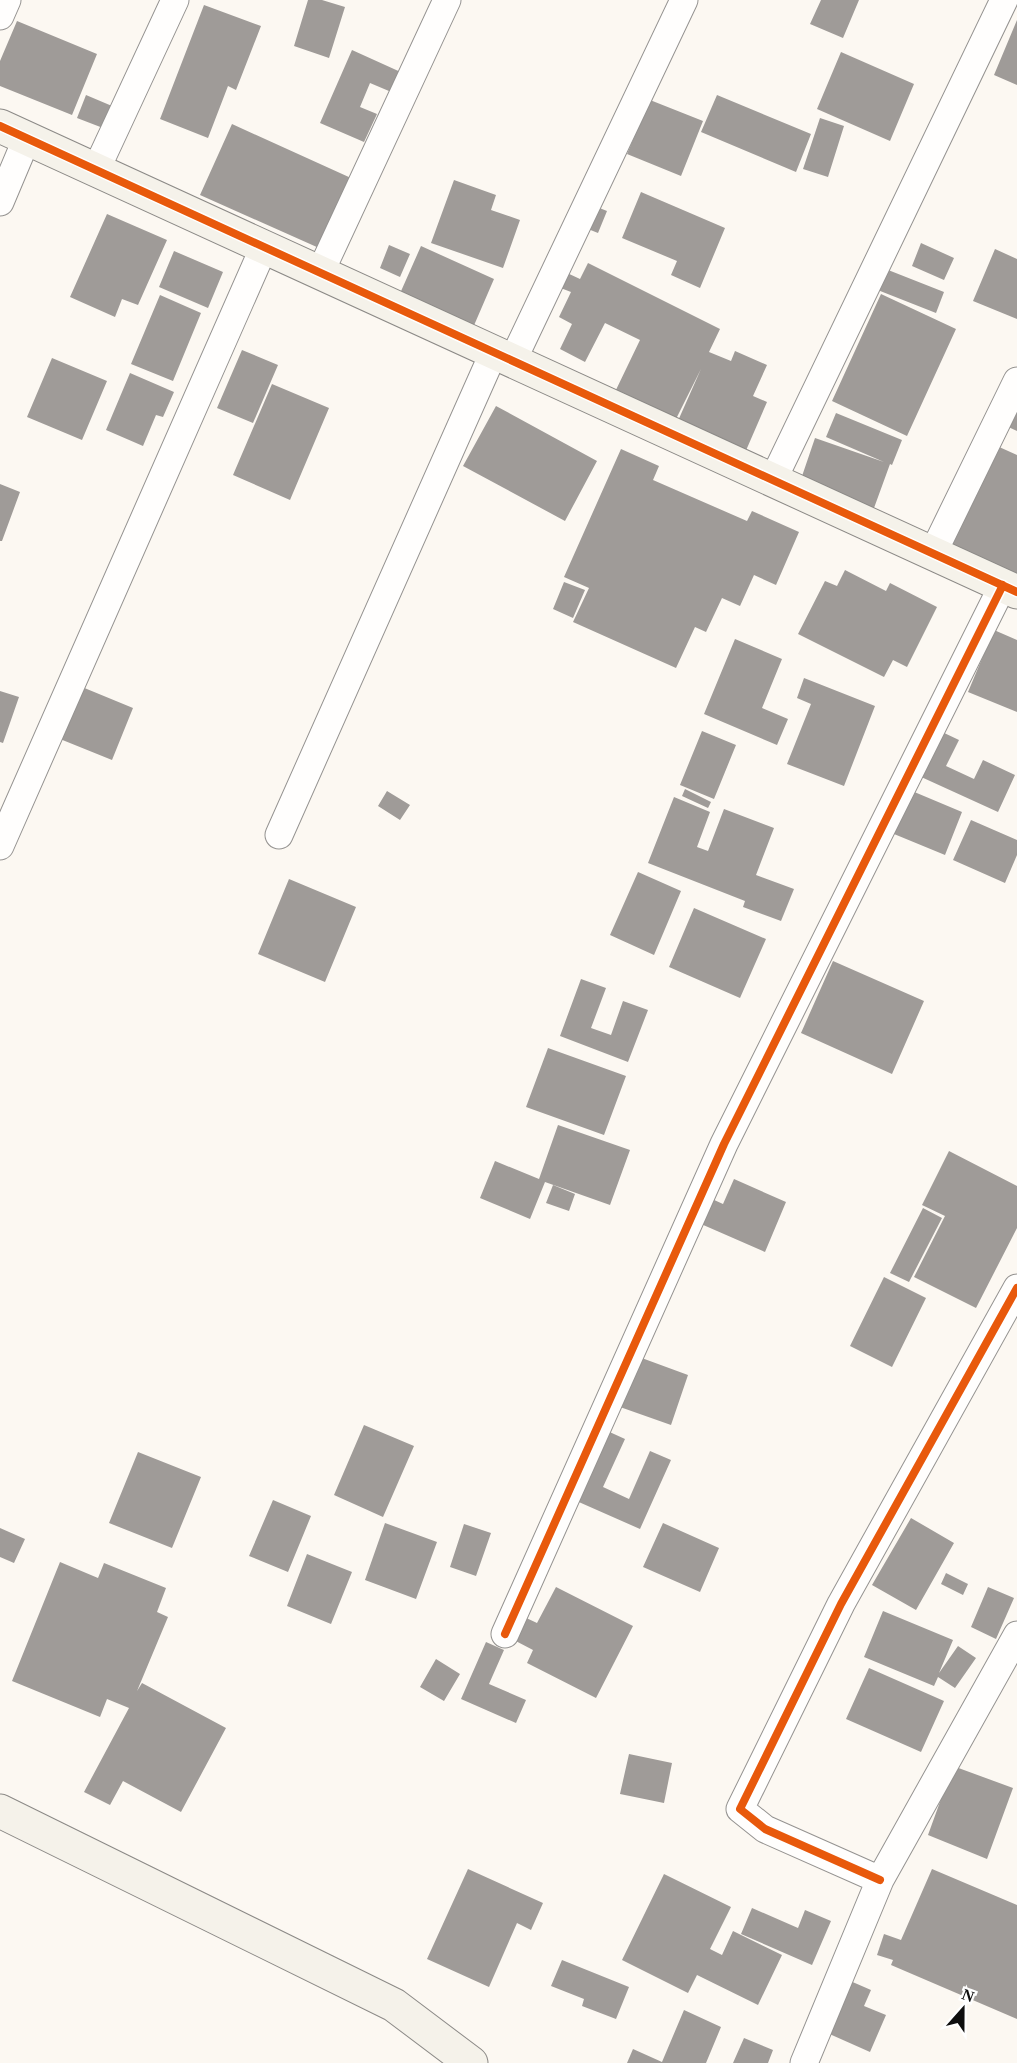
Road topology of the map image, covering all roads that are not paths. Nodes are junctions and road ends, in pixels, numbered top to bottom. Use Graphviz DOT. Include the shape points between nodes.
graph roads {
  1 [pos="7,0"];
  2 [pos="175,0"];
  3 [pos="447,0"];
  4 [pos="684,0"];
  5 [pos="1004,0"];
  6 [pos="0,16"];
  7 [pos="14,132"];
  8 [pos="96,170"];
  9 [pos="0,202"];
  10 [pos="264,247"];
  11 [pos="320,273"];
  12 [pos="503,358"];
  13 [pos="1017,381"];
  14 [pos="773,480"];
  15 [pos="933,553"];
  16 [pos="1010,588"];
  17 [pos="279,835"];
  18 [pos="0,846"];
  19 [pos="1017,1288"];
  20 [pos="506,1634"];
  21 [pos="1017,1635"];
  22 [pos="0,1812"];
  23 [pos="880,1880"];
  24 [pos="471,2063"];
  25 [pos="804,2063"];
  1 -- 6 [label="street"];
  2 -- 8 [label="street"];
  3 -- 11 [label="street"];
  4 -- 12 [label="street"];
  5 -- 14 [label="street"];
  7 -- 8 [label="street"];
  7 -- 9 [label="street"];
  8 -- 10 [label="street"];
  10 -- 11 [label="street"];
  10 -- 18 [label="street"];
  11 -- 12 [label="street"];
  12 -- 14 [label="street"];
  12 -- 17 [label="street"];
  13 -- 15 [label="street"];
  14 -- 15 [label="street"];
  15 -- 16 [label="street"];
  16 -- 20 [label="street" via="724,1144"];
  19 -- 23 [label="street" via="842,1604 740,1809 765,1829"];
  21 -- 23 [label="street"];
  22 -- 24 [label="street" via="394,2005"];
  23 -- 25 [label="street"];
}
